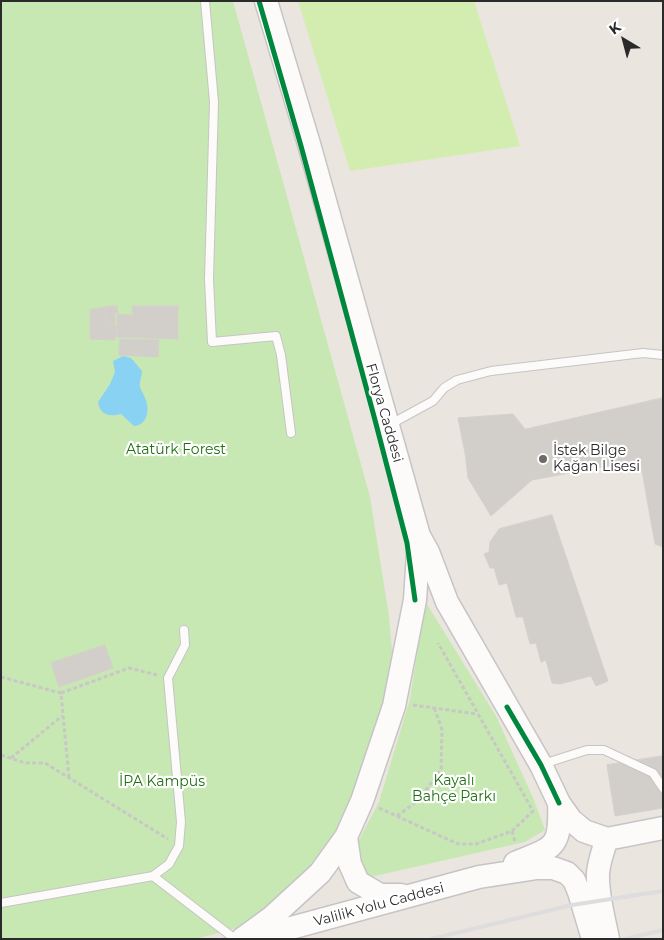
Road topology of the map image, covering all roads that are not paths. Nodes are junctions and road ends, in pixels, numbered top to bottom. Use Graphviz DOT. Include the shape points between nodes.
graph roads {
  1 [pos="205,1"];
  2 [pos="266,1"];
  3 [pos="663,355"];
  4 [pos="388,426"];
  5 [pos="291,433"];
  6 [pos="419,536"];
  7 [pos="415,600"];
  8 [pos="447,602"];
  9 [pos="184,630"];
  10 [pos="541,765"];
  11 [pos="663,788"];
  12 [pos="559,803"];
  13 [pos="663,828"];
  14 [pos="346,837"];
  15 [pos="607,839"];
  16 [pos="153,876"];
  17 [pos="479,877"];
  18 [pos="416,894"];
  19 [pos="1,903"];
  20 [pos="601,934"];
  21 [pos="235,939"];
  22 [pos="242,939"];
  23 [pos="250,939"];
  1 -- 5 [label="lane" via="214,102 209,279 212,342 276,336"];
  2 -- 4 [label="main road, Florya Caddesi"];
  3 -- 4 [label="lane" via="643,353 491,371 457,380 444,388 433,401"];
  4 -- 6 [label="main road, Florya Caddesi"];
  6 -- 7 [label="main road, Florya Caddesi"];
  6 -- 8 [label="main road, Florya Caddesi"];
  7 -- 8 [label="main road" via="424,591 436,592"];
  7 -- 14 [label="main road, Florya Caddesi" via="395,702 362,801"];
  8 -- 10 [label="main road, Florya Caddesi"];
  9 -- 16 [label="lane" via="185,645 168,678 182,822 179,846 169,864"];
  10 -- 11 [label="lane" via="587,750 604,750 653,773"];
  10 -- 12 [label="main road, Florya Caddesi"];
  12 -- 15 [label="main road" via="584,831"];
  12 -- 17 [label="main road" via="560,826 556,842 540,854"];
  13 -- 15 [label="main road"];
  14 -- 18 [label="main road" via="350,864 358,882 380,896"];
  14 -- 22 [label="main road, Florya Caddesi" via="320,874"];
  15 -- 20 [label="main road" via="598,874"];
  16 -- 19 [label="lane"];
  16 -- 21 [label="lane"];
  17 -- 18 [label="main road, Valilik Yolu Caddesi"];
  17 -- 20 [label="main road" via="537,868 553,868 566,873 574,880"];
  18 -- 23 [label="main road, Valilik Yolu Caddesi"];
}
